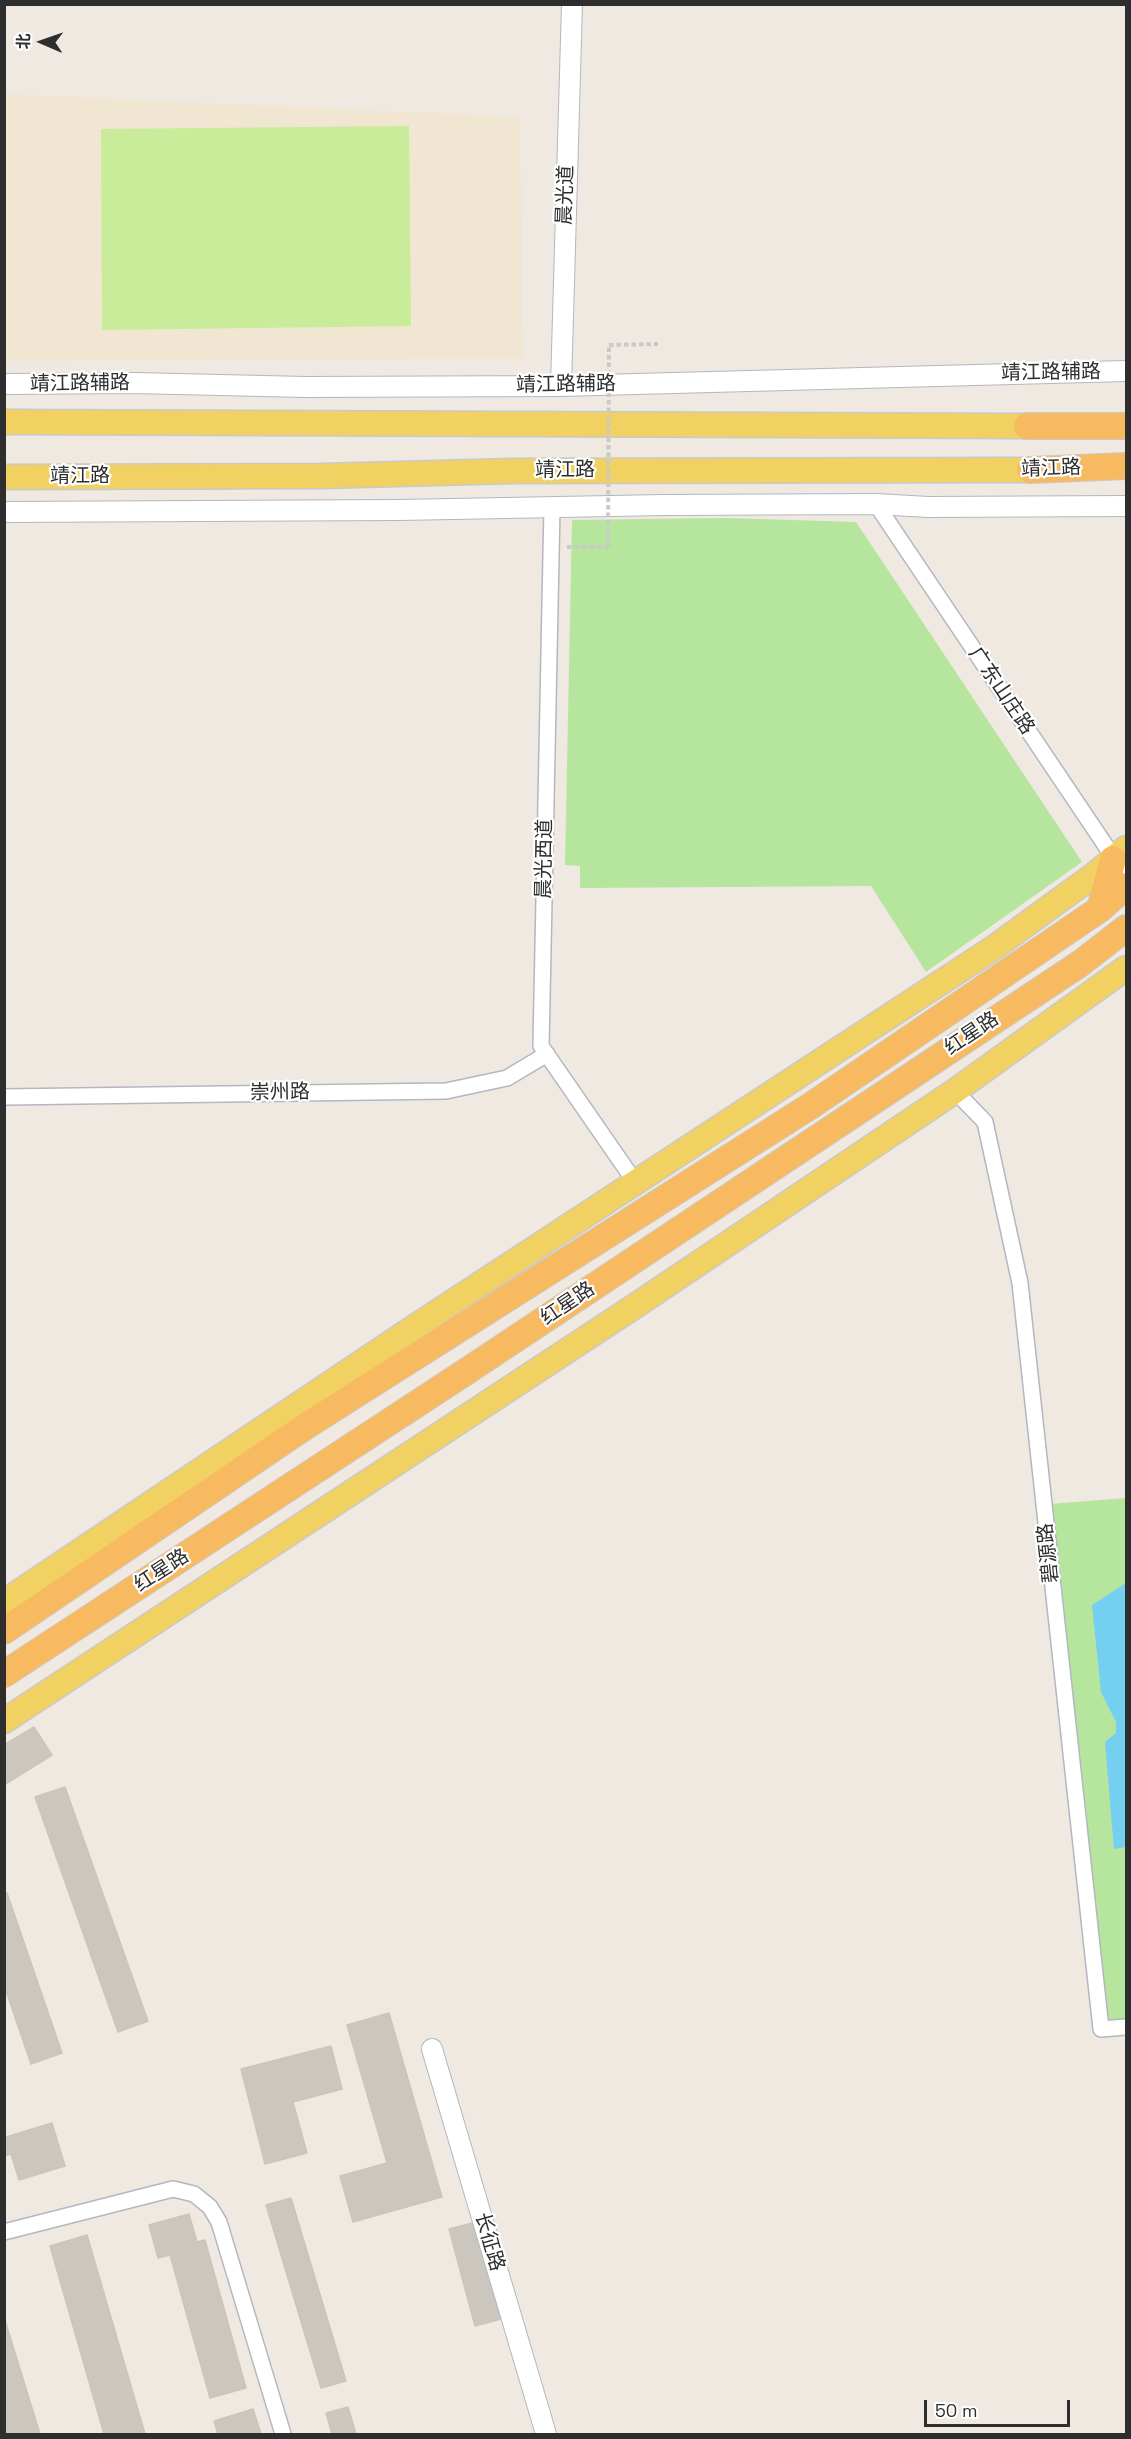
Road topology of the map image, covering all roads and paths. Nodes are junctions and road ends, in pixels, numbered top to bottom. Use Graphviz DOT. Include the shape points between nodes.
graph roads {
  1 [pos="572,4"];
  2 [pos="658,344"];
  3 [pos="1126,371"];
  4 [pos="4,384"];
  5 [pos="561,386"];
  6 [pos="4,423"];
  7 [pos="1027,426"];
  8 [pos="1126,426"];
  9 [pos="1126,466"];
  10 [pos="1030,470"];
  11 [pos="4,477"];
  12 [pos="876,504"];
  13 [pos="1126,506"];
  14 [pos="552,507"];
  15 [pos="4,512"];
  16 [pos="551,548"];
  17 [pos="1122,861"];
  18 [pos="1126,886"];
  19 [pos="1100,909"];
  20 [pos="1126,928"];
  21 [pos="1126,968"];
  22 [pos="547,1054"];
  23 [pos="955,1091"];
  24 [pos="4,1097"];
  25 [pos="635,1182"];
  26 [pos="4,1602"];
  27 [pos="4,1630"];
  28 [pos="4,1674"];
  29 [pos="4,1721"];
  30 [pos="1126,2027"];
  31 [pos="432,2049"];
  32 [pos="4,2232"];
  33 [pos="283,2434"];
  34 [pos="546,2434"];
  1 -- 5 [label="street, 晨光道"];
  2 -- 16 [label="path, bridge" via="609,345 608,547"];
  3 -- 5 [label="street, 靖江路辅路"];
  4 -- 5 [label="street, 靖江路辅路"];
  6 -- 7 [label="main road"];
  7 -- 8 [label="highway"];
  9 -- 10 [label="highway, 靖江路"];
  10 -- 11 [label="main road, 靖江路"];
  12 -- 13 [label="street"];
  12 -- 14 [label="street"];
  12 -- 17 [label="street, 广东山庄路"];
  14 -- 15 [label="street"];
  14 -- 16 [label="street, 晨光西道"];
  16 -- 22 [label="street, 晨光西道" via="541,1046"];
  17 -- 19 [label="highway"];
  17 -- 25 [label="main road" via="1094,875 995,947"];
  18 -- 19 [label="highway, 红星路"];
  19 -- 27 [label="highway, 红星路" via="812,1105 306,1426"];
  20 -- 28 [label="highway, 红星路" via="1081,963 514,1340"];
  21 -- 23 [label="main road"];
  22 -- 24 [label="street, 崇州路" via="507,1078 446,1091"];
  22 -- 25 [label="street, 晨光西道"];
  23 -- 29 [label="main road"];
  23 -- 30 [label="street, 碧源路" via="985,1122 1020,1283 1101,2029"];
  25 -- 26 [label="main road"];
  31 -- 34 [label="street, 长征路"];
  32 -- 33 [label="street" via="173,2189 194,2194 210,2207 219,2222"];
}
